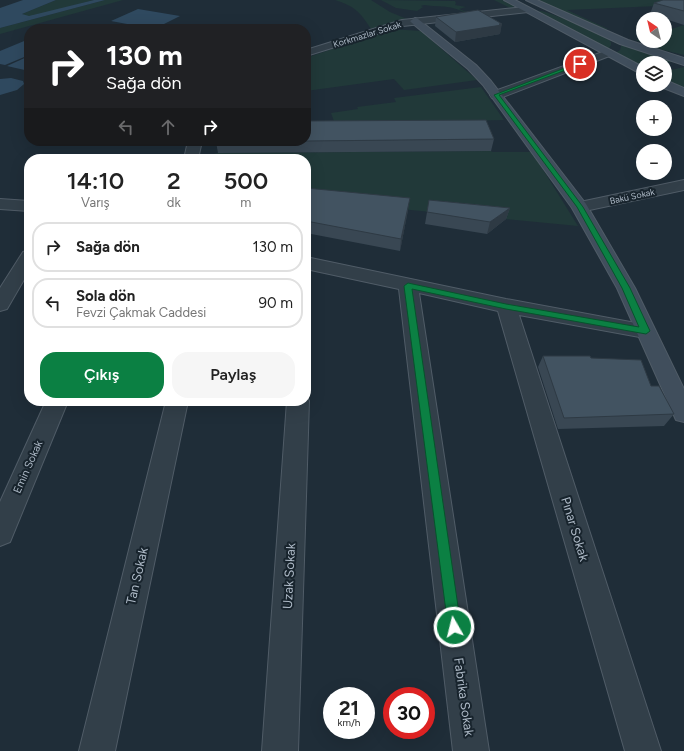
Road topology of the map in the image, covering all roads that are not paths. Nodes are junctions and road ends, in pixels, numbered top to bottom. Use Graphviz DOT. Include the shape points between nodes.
graph roads {
  1 [pos="508,0"];
  2 [pos="530,0"];
  3 [pos="525,10"];
  4 [pos="415,21"];
  5 [pos="584,24"];
  6 [pos="612,36"];
  7 [pos="311,51"];
  8 [pos="608,54"];
  9 [pos="684,62"];
  10 [pos="684,66"];
  11 [pos="672,67"];
  12 [pos="636,68"];
  13 [pos="496,95"];
  14 [pos="684,185"];
  15 [pos="1,205"];
  16 [pos="24,206"];
  17 [pos="580,207"];
  18 [pos="24,264"];
  19 [pos="311,264"];
  20 [pos="408,286"];
  21 [pos="0,304"];
  22 [pos="506,306"];
  23 [pos="646,331"];
  24 [pos="55,406"];
  25 [pos="176,406"];
  26 [pos="298,406"];
  27 [pos="684,413"];
  28 [pos="0,533"];
  29 [pos="97,751"];
  30 [pos="280,751"];
  31 [pos="471,751"];
  32 [pos="643,751"];
  1 -- 3 [label="main road"];
  2 -- 5 [label="main road"];
  3 -- 4 [label="street, Korkmazlar Sokak"];
  3 -- 5 [label="main road" via="545,11"];
  3 -- 8 [label="main road"];
  4 -- 7 [label="street, Korkmazlar Sokak" via="389,26"];
  4 -- 13 [label="main road" via="472,67"];
  5 -- 6 [label="main road"];
  6 -- 8 [label="main road" via="617,47"];
  6 -- 9 [label="main road"];
  8 -- 12 [label="main road"];
  8 -- 13 [label="street"];
  10 -- 11 [label="main road"];
  13 -- 17 [label="main road"];
  14 -- 17 [label="street, Bakü Sokak"];
  15 -- 16 [label="street"];
  17 -- 23 [label="main road" via="626,288"];
  18 -- 21 [label="street"];
  19 -- 20 [label="street"];
  20 -- 22 [label="street"];
  20 -- 31 [label="street, Fabrika Sokak"];
  22 -- 23 [label="street"];
  22 -- 32 [label="street, Pınar Sokak"];
  23 -- 27 [label="main road"];
  24 -- 28 [label="street, Emin Sokak"];
  25 -- 29 [label="street, Tan Sokak"];
  26 -- 30 [label="street, Uzak Sokak"];
}
